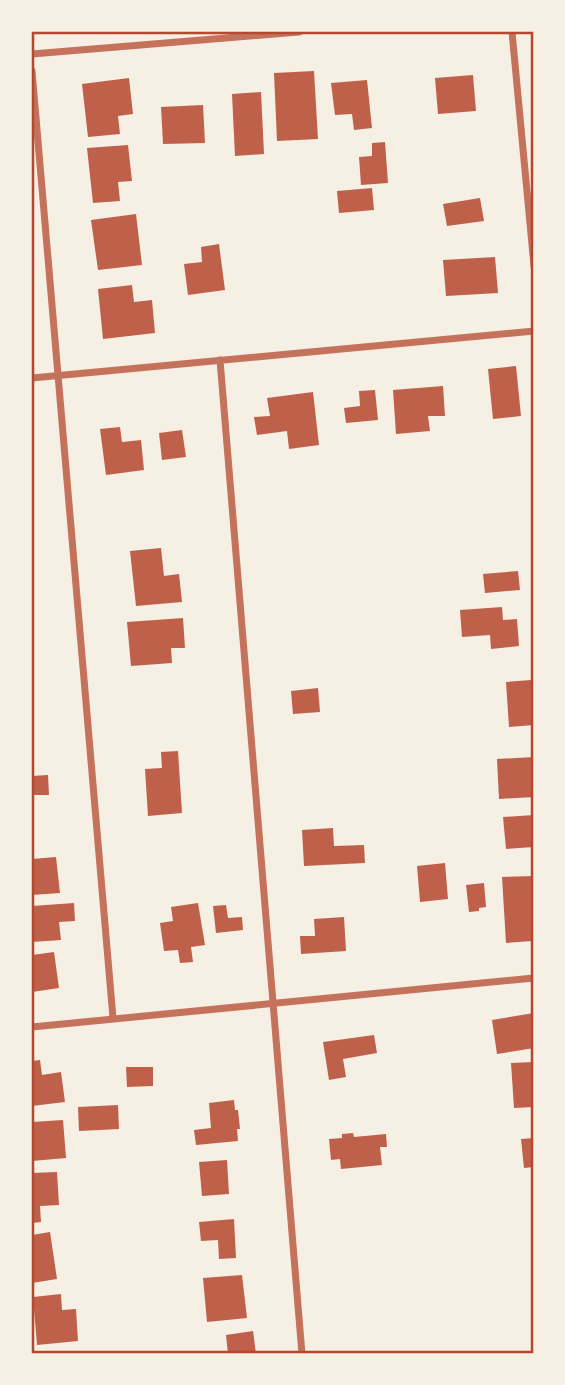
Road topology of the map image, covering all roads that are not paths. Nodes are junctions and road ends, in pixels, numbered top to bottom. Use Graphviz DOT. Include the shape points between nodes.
graph roads {
  1 [pos="299,32"];
  2 [pos="513,32"];
  3 [pos="32,54"];
  4 [pos="32,71"];
  5 [pos="534,266"];
  6 [pos="534,331"];
  7 [pos="220,360"];
  8 [pos="58,376"];
  9 [pos="32,378"];
  10 [pos="534,978"];
  11 [pos="272,1002"];
  12 [pos="113,1018"];
  13 [pos="32,1027"];
  14 [pos="302,1353"];
  1 -- 3 [label="street"];
  2 -- 5 [label="street"];
  4 -- 8 [label="street"];
  6 -- 7 [label="street"];
  7 -- 8 [label="street"];
  7 -- 11 [label="street"];
  8 -- 9 [label="street"];
  8 -- 12 [label="street"];
  10 -- 11 [label="street"];
  11 -- 12 [label="street"];
  11 -- 14 [label="street"];
  12 -- 13 [label="street"];
}
